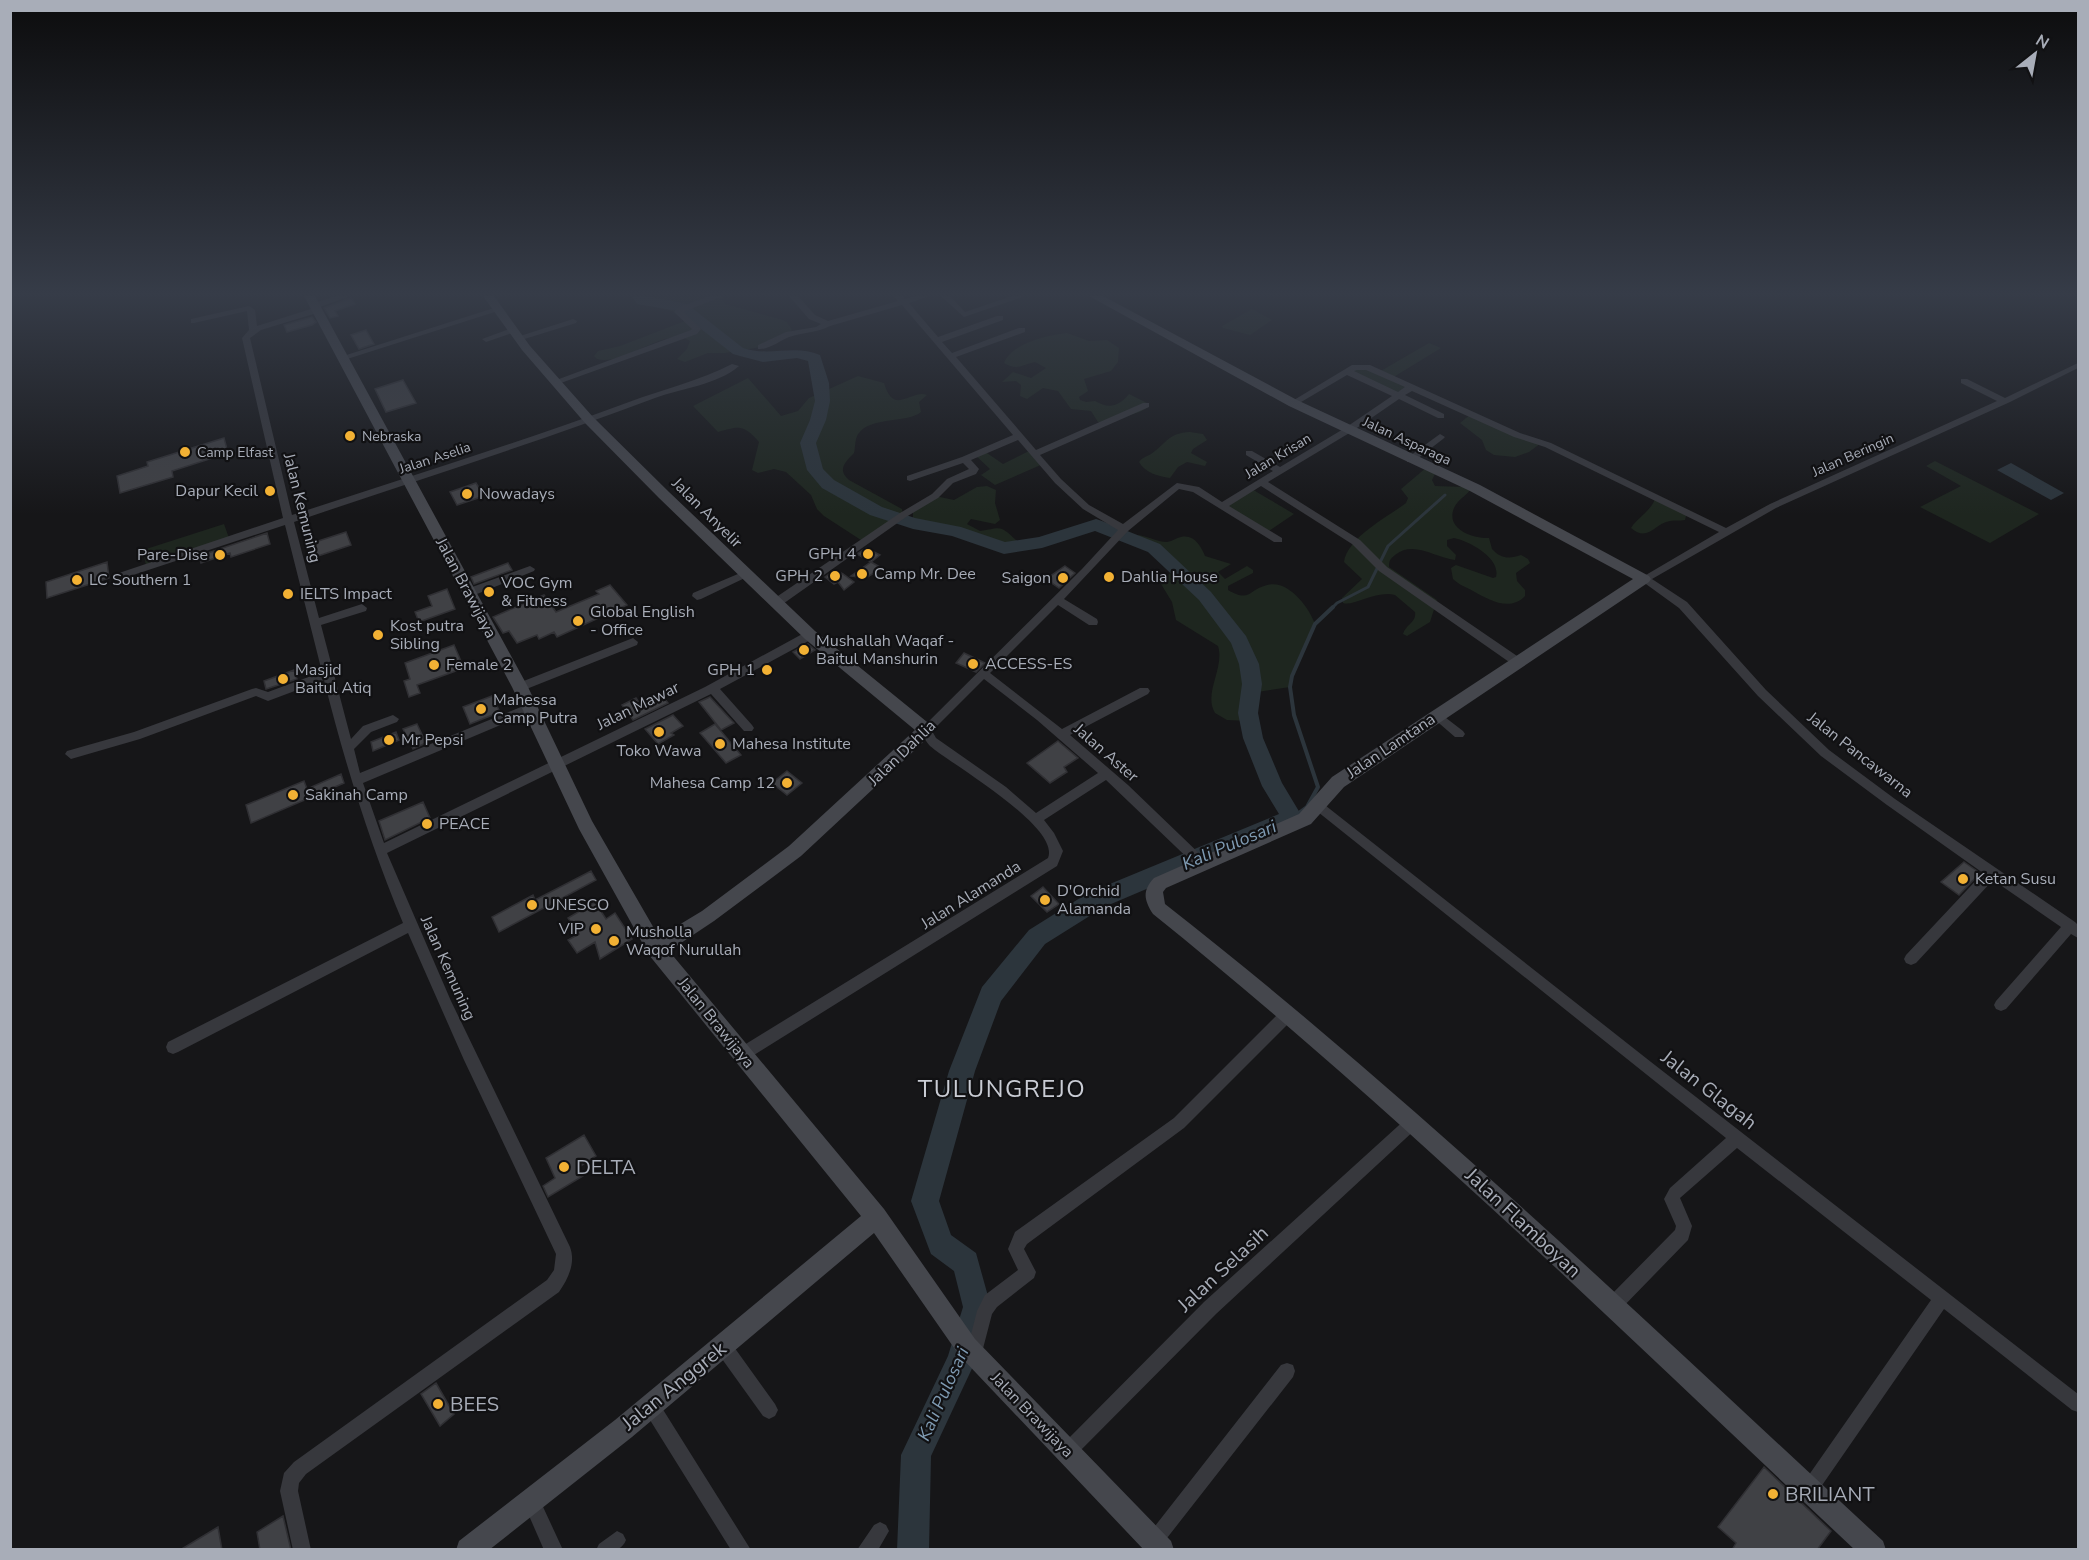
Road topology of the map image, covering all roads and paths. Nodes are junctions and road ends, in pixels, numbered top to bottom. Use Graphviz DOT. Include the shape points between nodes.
graph roads {
  1 [pos="252,369"];
  2 [pos="348,369"];
  3 [pos="544,369"];
  4 [pos="592,369"];
  5 [pos="729,369"];
  6 [pos="960,369"];
  7 [pos="1229,369"];
  8 [pos="1354,369"];
  9 [pos="1372,369"];
  10 [pos="2071,369"];
  11 [pos="1348,372"];
  12 [pos="1964,381"];
  13 [pos="555,382"];
  14 [pos="1411,387"];
  15 [pos="1398,396"];
  16 [pos="2004,401"];
  17 [pos="1293,403"];
  18 [pos="1146,405"];
  19 [pos="1441,416"];
  20 [pos="589,420"];
  21 [pos="1348,430"];
  22 [pos="1019,436"];
  23 [pos="1440,436"];
  24 [pos="1250,453"];
  25 [pos="1034,454"];
  26 [pos="965,459"];
  27 [pos="1410,460"];
  28 [pos="1280,471"];
  29 [pos="910,478"];
  30 [pos="408,482"];
  31 [pos="1261,482"];
  32 [pos="1222,506"];
  33 [pos="288,519"];
  34 [pos="1726,532"];
  35 [pos="1121,533"];
  36 [pos="1278,540"];
  37 [pos="530,569"];
  38 [pos="745,574"];
  39 [pos="117,577"];
  40 [pos="1644,579"];
  41 [pos="468,593"];
  42 [pos="697,596"];
  43 [pos="1057,600"];
  44 [pos="776,603"];
  45 [pos="362,608"];
  46 [pos="1093,622"];
  47 [pos="315,623"];
  48 [pos="810,635"];
  49 [pos="633,642"];
  50 [pos="1516,661"];
  51 [pos="983,673"];
  52 [pos="328,674"];
  53 [pos="520,687"];
  54 [pos="713,688"];
  55 [pos="1144,691"];
  56 [pos="530,708"];
  57 [pos="1437,716"];
  58 [pos="393,719"];
  59 [pos="748,728"];
  60 [pos="926,730"];
  61 [pos="1459,734"];
  62 [pos="1060,735"];
  63 [pos="348,746"];
  64 [pos="71,754"];
  65 [pos="555,764"];
  66 [pos="1106,774"];
  67 [pos="357,780"];
  68 [pos="1317,805"];
  69 [pos="1036,819"];
  70 [pos="380,851"];
  71 [pos="1202,864"];
  72 [pos="1992,872"];
  73 [pos="1160,909"];
  74 [pos="411,925"];
  75 [pos="2074,929"];
  76 [pos="656,949"];
  77 [pos="1911,958"];
  78 [pos="2001,1005"];
  79 [pos="1288,1014"];
  80 [pos="173,1047"];
  81 [pos="741,1055"];
  82 [pos="1413,1122"];
  83 [pos="1737,1138"];
  84 [pos="876,1217"];
  85 [pos="1942,1298"];
  86 [pos="1612,1306"];
  87 [pos="723,1346"];
  88 [pos="972,1352"];
  89 [pos="1287,1371"];
  90 [pos="2079,1404"];
  91 [pos="651,1406"];
  92 [pos="769,1410"];
  93 [pos="1067,1452"];
  94 [pos="1810,1488"];
  95 [pos="532,1502"];
  96 [pos="880,1531"];
  97 [pos="1158,1545"];
  98 [pos="302,1550"];
  99 [pos="468,1550"];
  100 [pos="554,1550"];
  101 [pos="741,1550"];
  102 [pos="866,1550"];
  103 [pos="1874,1550"];
  1 -- 33 [label="street, Jalan Kemuning"];
  2 -- 30 [label="street, Jalan Brawijaya"];
  3 -- 13 [label="street, Jalan Anyelir"];
  4 -- 13 [label="street"];
  5 -- 20 [label="street, Jalan Aselia"];
  6 -- 22 [label="street"];
  7 -- 17 [label="street, Jalan Asparaga"];
  8 -- 11 [label="street"];
  9 -- 14 [label="street"];
  10 -- 16 [label="street, Jalan Beringin"];
  11 -- 15 [label="street"];
  11 -- 17 [label="street"];
  12 -- 16 [label="street"];
  13 -- 20 [label="street, Jalan Anyelir"];
  14 -- 15 [label="street, Jalan Krisan"];
  14 -- 34 [label="street" via="1548,445"];
  15 -- 19 [label="street"];
  15 -- 21 [label="street, Jalan Krisan"];
  16 -- 34 [label="street, Jalan Beringin" via="1773,506"];
  17 -- 21 [label="street, Jalan Asparaga"];
  18 -- 25 [label="street"];
  20 -- 30 [label="street, Jalan Aselia"];
  20 -- 38 [label="street, Jalan Anyelir"];
  21 -- 27 [label="street, Jalan Asparaga"];
  21 -- 28 [label="street, Jalan Krisan"];
  22 -- 25 [label="street"];
  22 -- 26 [label="street"];
  23 -- 27 [label="street"];
  24 -- 28 [label="street"];
  25 -- 35 [label="street" via="1086,507"];
  26 -- 29 [label="street"];
  26 -- 44 [label="street" via="974,470 950,482"];
  27 -- 40 [label="street, Jalan Asparaga" via="1476,488"];
  28 -- 31 [label="street, Jalan Krisan"];
  30 -- 33 [label="street, Jalan Aselia"];
  30 -- 41 [label="street, Jalan Brawijaya"];
  31 -- 32 [label="street, Jalan Krisan"];
  31 -- 50 [label="street" via="1356,542 1379,566"];
  32 -- 35 [label="street" via="1196,489 1177,486"];
  32 -- 36 [label="street"];
  33 -- 39 [label="street, Jalan Aselia"];
  33 -- 47 [label="street, Jalan Kemuning"];
  34 -- 40 [label="street, Jalan Beringin"];
  35 -- 43 [label="street, Jalan Dahlia"];
  37 -- 41 [label="street"];
  38 -- 42 [label="street"];
  38 -- 44 [label="street, Jalan Anyelir"];
  40 -- 50 [label="street, Jalan Lamtana"];
  40 -- 72 [label="street, Jalan Pancawarna" via="1683,605 1816,746"];
  41 -- 53 [label="street, Jalan Brawijaya"];
  43 -- 46 [label="street"];
  43 -- 51 [label="street, Jalan Dahlia"];
  44 -- 48 [label="street, Jalan Anyelir"];
  45 -- 47 [label="street"];
  47 -- 52 [label="street, Jalan Kemuning"];
  48 -- 54 [label="street, Jalan Mawar"];
  48 -- 60 [label="street, Jalan Anyelir"];
  49 -- 53 [label="street"];
  50 -- 57 [label="street, Jalan Lamtana"];
  51 -- 60 [label="street, Jalan Dahlia"];
  51 -- 62 [label="street, Jalan Aster"];
  52 -- 63 [label="street, Jalan Kemuning"];
  52 -- 64 [label="street" via="268,698 256,692 248,694 136,736"];
  53 -- 56 [label="street, Jalan Brawijaya"];
  54 -- 59 [label="street"];
  54 -- 65 [label="street, Jalan Mawar"];
  55 -- 62 [label="street"];
  56 -- 65 [label="street, Jalan Brawijaya"];
  56 -- 67 [label="street"];
  57 -- 61 [label="street"];
  57 -- 68 [label="street, Jalan Lamtana" via="1338,782"];
  58 -- 63 [label="street" via="367,729"];
  60 -- 69 [label="street, Jalan Alamanda" via="932,741"];
  60 -- 76 [label="street, Jalan Dahlia" via="795,851"];
  62 -- 66 [label="street, Jalan Aster"];
  63 -- 67 [label="street, Jalan Kemuning"];
  65 -- 70 [label="street, Jalan Mawar"];
  65 -- 76 [label="street, Jalan Brawijaya"];
  66 -- 69 [label="street"];
  66 -- 71 [label="street, Jalan Aster"];
  67 -- 70 [label="street, Jalan Kemuning"];
  68 -- 71 [label="street, Jalan Lamtana" via="1305,819"];
  68 -- 83 [label="street, Jalan Glagah"];
  69 -- 81 [label="street, Jalan Alamanda" via="1056,848 1053,862"];
  70 -- 74 [label="street, Jalan Kemuning"];
  71 -- 73 [label="street, Jalan Lamtana" via="1153,890 1152,898"];
  72 -- 75 [label="street, Jalan Pancawarna"];
  72 -- 77 [label="street"];
  73 -- 79 [label="street, Jalan Flamboyan"];
  74 -- 80 [label="street"];
  74 -- 98 [label="street, Jalan Kemuning" via="564,1253 565,1265 554,1286 300,1468 290,1479 289,1491"];
  75 -- 78 [label="street"];
  76 -- 81 [label="street, Jalan Brawijaya"];
  79 -- 82 [label="street, Jalan Flamboyan"];
  79 -- 88 [label="street" via="1179,1122 1021,1238 1016,1249 1028,1272 991,1301"];
  81 -- 84 [label="street, Jalan Brawijaya"];
  82 -- 86 [label="street, Jalan Flamboyan"];
  82 -- 93 [label="street, Jalan Selasih" via="1210,1308"];
  83 -- 85 [label="street, Jalan Glagah"];
  83 -- 86 [label="street" via="1675,1193 1671,1199 1684,1226 1682,1234"];
  84 -- 87 [label="street, Jalan Anggrek"];
  84 -- 88 [label="street, Jalan Brawijaya"];
  85 -- 90 [label="street, Jalan Glagah"];
  85 -- 94 [label="street"];
  86 -- 94 [label="street, Jalan Flamboyan"];
  87 -- 91 [label="street, Jalan Anggrek"];
  87 -- 92 [label="street"];
  88 -- 93 [label="street, Jalan Brawijaya"];
  89 -- 97 [label="street"];
  91 -- 95 [label="street, Jalan Anggrek"];
  91 -- 101 [label="street"];
  93 -- 97 [label="street, Jalan Brawijaya"];
  94 -- 103 [label="street, Jalan Flamboyan"];
  95 -- 99 [label="street, Jalan Anggrek"];
  95 -- 100 [label="street"];
  96 -- 102 [label="street"];
}
